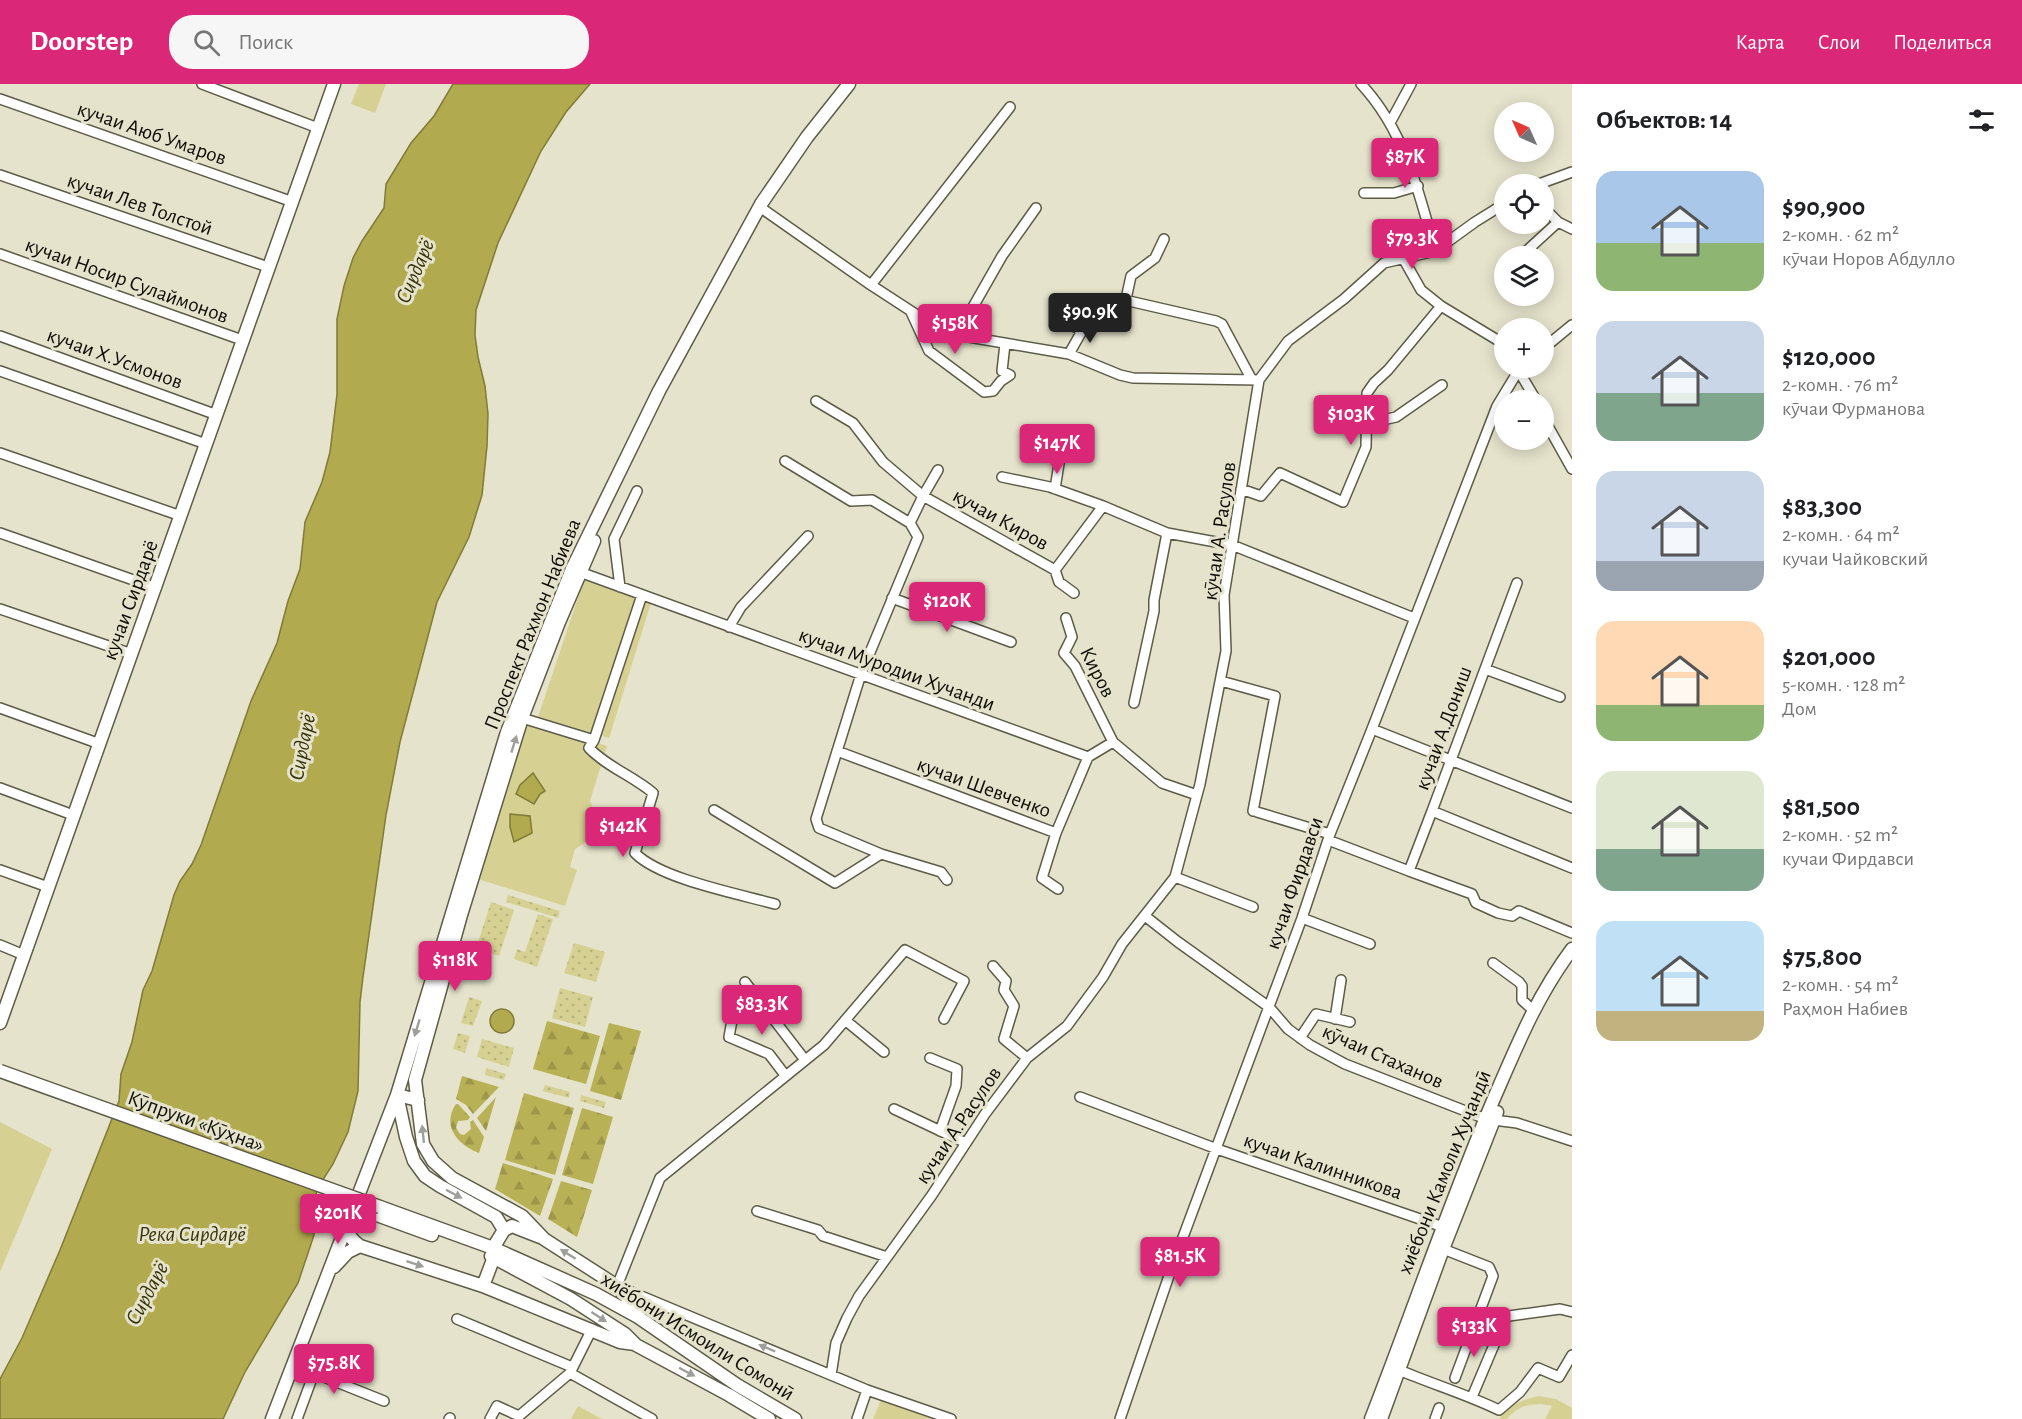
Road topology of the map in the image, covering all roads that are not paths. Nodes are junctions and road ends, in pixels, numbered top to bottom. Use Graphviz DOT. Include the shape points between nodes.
graph roads {
  1 [pos="202,84"];
  2 [pos="334,84"];
  3 [pos="849,84"];
  4 [pos="856,84"];
  5 [pos="1361,84"];
  6 [pos="1411,84"];
  7 [pos="0,99"];
  8 [pos="1010,107"];
  9 [pos="1391,121"];
  10 [pos="318,128"];
  11 [pos="1572,172"];
  12 [pos="0,175"];
  13 [pos="1554,179"];
  14 [pos="1418,186"];
  15 [pos="1364,193"];
  16 [pos="295,196"];
  17 [pos="1036,208"];
  18 [pos="764,210"];
  19 [pos="1494,210"];
  20 [pos="1554,218"];
  21 [pos="1558,222"];
  22 [pos="1572,229"];
  23 [pos="1164,239"];
  24 [pos="1532,246"];
  25 [pos="1435,251"];
  26 [pos="0,254"];
  27 [pos="1403,258"];
  28 [pos="268,267"];
  29 [pos="871,285"];
  30 [pos="1441,306"];
  31 [pos="910,312"];
  32 [pos="1068,322"];
  33 [pos="1087,322"];
  34 [pos="1572,325"];
  35 [pos="1081,331"];
  36 [pos="957,335"];
  37 [pos="0,336"];
  38 [pos="1494,338"];
  39 [pos="242,340"];
  40 [pos="1554,340"];
  41 [pos="1005,344"];
  42 [pos="1069,354"];
  43 [pos="0,371"];
  44 [pos="1512,378"];
  45 [pos="1256,380"];
  46 [pos="1442,385"];
  47 [pos="816,401"];
  48 [pos="217,415"];
  49 [pos="1365,424"];
  50 [pos="1554,437"];
  51 [pos="1063,438"];
  52 [pos="206,444"];
  53 [pos="0,453"];
  54 [pos="785,461"];
  55 [pos="1572,469"];
  56 [pos="938,470"];
  57 [pos="1002,477"];
  58 [pos="1055,489"];
  59 [pos="1241,489"];
  60 [pos="637,491"];
  61 [pos="923,496"];
  62 [pos="1103,506"];
  63 [pos="181,516"];
  64 [pos="910,523"];
  65 [pos="0,533"];
  66 [pos="1167,533"];
  67 [pos="808,536"];
  68 [pos="1232,545"];
  69 [pos="576,570"];
  70 [pos="1055,570"];
  71 [pos="1517,583"];
  72 [pos="620,587"];
  73 [pos="156,588"];
  74 [pos="1074,593"];
  75 [pos="642,595"];
  76 [pos="892,598"];
  77 [pos="0,609"];
  78 [pos="1066,618"];
  79 [pos="1414,618"];
  80 [pos="729,627"];
  81 [pos="1011,642"];
  82 [pos="132,654"];
  83 [pos="1485,669"];
  84 [pos="861,674"];
  85 [pos="1221,681"];
  86 [pos="1560,697"];
  87 [pos="1134,703"];
  88 [pos="0,708"];
  89 [pos="522,718"];
  90 [pos="1372,729"];
  91 [pos="594,740"];
  92 [pos="1113,742"];
  93 [pos="100,744"];
  94 [pos="837,751"];
  95 [pos="1088,757"];
  96 [pos="1450,761"];
  97 [pos="0,788"];
  98 [pos="1197,795"];
  99 [pos="1572,808"];
  100 [pos="714,810"];
  101 [pos="1432,811"];
  102 [pos="73,815"];
  103 [pos="1056,833"];
  104 [pos="1329,837"];
  105 [pos="881,854"];
  106 [pos="1572,868"];
  107 [pos="0,870"];
  108 [pos="1409,871"];
  109 [pos="1174,877"];
  110 [pos="947,880"];
  111 [pos="48,887"];
  112 [pos="1058,889"];
  113 [pos="775,904"];
  114 [pos="1253,908"];
  115 [pos="1145,916"];
  116 [pos="1302,918"];
  117 [pos="1572,933"];
  118 [pos="1370,944"];
  119 [pos="0,945"];
  120 [pos="1572,949"];
  121 [pos="24,955"];
  122 [pos="1572,958"];
  123 [pos="1493,963"];
  124 [pos="993,966"];
  125 [pos="1341,980"];
  126 [pos="745,982"];
  127 [pos="736,998"];
  128 [pos="1269,1007"];
  129 [pos="1533,1010"];
  130 [pos="944,1019"];
  131 [pos="1335,1019"];
  132 [pos="845,1020"];
  133 [pos="1350,1022"];
  134 [pos="0,1023"];
  135 [pos="1300,1038"];
  136 [pos="884,1052"];
  137 [pos="930,1058"];
  138 [pos="1027,1058"];
  139 [pos="805,1059"];
  140 [pos="0,1071"];
  141 [pos="785,1076"];
  142 [pos="0,1079"];
  143 [pos="397,1095"];
  144 [pos="1080,1097"];
  145 [pos="418,1100"];
  146 [pos="894,1108"];
  147 [pos="1490,1120"];
  148 [pos="940,1131"];
  149 [pos="1572,1142"];
  150 [pos="966,1143"];
  151 [pos="1217,1149"];
  152 [pos="378,1211"];
  153 [pos="758,1211"];
  154 [pos="347,1224"];
  155 [pos="1447,1228"];
  156 [pos="504,1230"];
  157 [pos="544,1239"];
  158 [pos="360,1246"];
  159 [pos="1443,1248"];
  160 [pos="493,1252"];
  161 [pos="887,1257"];
  162 [pos="329,1273"];
  163 [pos="483,1286"];
  164 [pos="617,1286"];
  165 [pos="1572,1312"];
  166 [pos="638,1317"];
  167 [pos="457,1319"];
  168 [pos="592,1329"];
  169 [pos="625,1334"];
  170 [pos="636,1344"];
  171 [pos="1572,1354"];
  172 [pos="571,1370"];
  173 [pos="1399,1370"];
  174 [pos="831,1375"];
  175 [pos="1455,1378"];
  176 [pos="867,1390"];
  177 [pos="1472,1397"];
  178 [pos="384,1401"];
  179 [pos="1439,1408"];
  180 [pos="272,1419"];
  181 [pos="297,1419"];
  182 [pos="490,1419"];
  183 [pos="652,1419"];
  184 [pos="769,1419"];
  185 [pos="795,1419"];
  186 [pos="857,1419"];
  187 [pos="951,1419"];
  188 [pos="1120,1419"];
  189 [pos="1371,1419"];
  190 [pos="1381,1419"];
  191 [pos="1435,1419"];
  1 -- 10 [label="street"];
  2 -- 10 [label="main road, кучаи Сирдарё"];
  3 -- 69 [label="main road, Проспект Рахмон Набиева" via="779,175 749,224 659,391"];
  4 -- 18 [label="main road, Проспект Рахмон Набиева" via="812,139"];
  5 -- 9 [label="street"];
  6 -- 9 [label="street"];
  7 -- 16 [label="street, кучаи Аюб Умаров"];
  8 -- 29 [label="street"];
  9 -- 14 [label="street"];
  10 -- 16 [label="main road, кучаи Сирдарё"];
  11 -- 13 [label="street"];
  12 -- 28 [label="street, кучаи Лев Толстой"];
  14 -- 15 [label="street" via="1394,193"];
  14 -- 25 [label="street"];
  16 -- 28 [label="main road, кучаи Сирдарё"];
  17 -- 36 [label="street" via="1002,256"];
  18 -- 29 [label="street"];
  18 -- 69 [label="main road, Проспект Рахмон Набиева" via="672,377"];
  19 -- 25 [label="street"];
  20 -- 21 [label="street"];
  21 -- 22 [label="street"];
  21 -- 24 [label="street"];
  23 -- 45 [label="street" via="1155,258 1131,276 1126,299 1222,324"];
  25 -- 27 [label="street"];
  26 -- 39 [label="street, кучаи Носир Сулаймонов"];
  27 -- 30 [label="street" via="1421,290"];
  27 -- 45 [label="street, кӯчаи А. Расулов" via="1384,263 1288,341"];
  28 -- 39 [label="main road, кучаи Сирдарё"];
  29 -- 31 [label="street"];
  30 -- 38 [label="street"];
  30 -- 49 [label="street" via="1367,393"];
  31 -- 36 [label="street"];
  31 -- 41 [label="street" via="928,351 984,392 993,391 1010,375 1002,371"];
  32 -- 35 [label="street"];
  33 -- 35 [label="street"];
  34 -- 40 [label="street"];
  35 -- 42 [label="street"];
  36 -- 41 [label="street"];
  37 -- 48 [label="street, кучаи Х.Усмонов"];
  39 -- 48 [label="main road, кучаи Сирдарё"];
  41 -- 42 [label="street"];
  42 -- 45 [label="street" via="1133,378"];
  43 -- 52 [label="street"];
  44 -- 79 [label="street, кучаи Фирдавси" via="1497,406"];
  45 -- 59 [label="street, кӯчаи А. Расулов"];
  46 -- 49 [label="street" via="1396,417"];
  47 -- 61 [label="street, кучаи Киров" via="853,423 883,462"];
  48 -- 52 [label="main road, кучаи Сирдарё"];
  49 -- 59 [label="street" via="1366,447 1343,502 1280,473 1261,496"];
  50 -- 55 [label="street"];
  51 -- 58 [label="street"];
  52 -- 63 [label="main road, кучаи Сирдарё"];
  53 -- 63 [label="street"];
  54 -- 64 [label="street" via="851,501 872,500"];
  56 -- 61 [label="street, кучаи Киров"];
  57 -- 58 [label="street"];
  58 -- 62 [label="street"];
  59 -- 68 [label="street, кӯчаи А. Расулов"];
  60 -- 72 [label="street" via="614,539"];
  61 -- 64 [label="street, кучаи Киров"];
  61 -- 70 [label="street, кучаи Киров"];
  62 -- 66 [label="street"];
  62 -- 70 [label="street, кучаи Киров"];
  63 -- 73 [label="main road, кучаи Сирдарё"];
  64 -- 76 [label="street" via="918,537"];
  65 -- 73 [label="street"];
  66 -- 68 [label="street"];
  66 -- 87 [label="street"];
  67 -- 80 [label="street" via="741,608"];
  68 -- 79 [label="street"];
  68 -- 85 [label="street, кӯчаи А. Расулов" via="1224,595 1226,651"];
  69 -- 72 [label="street, кучаи Муродии Хучанди"];
  69 -- 89 [label="main road, Проспект Рахмон Набиева"];
  69 -- 143 [label="main road, Проспект Рахмон Набиева, one-way" via="507,732"];
  70 -- 74 [label="street" via="1059,582"];
  71 -- 83 [label="street, кучаи А.Дониш"];
  72 -- 75 [label="street, кучаи Муродии Хучанди"];
  73 -- 82 [label="main road, кучаи Сирдарё"];
  75 -- 80 [label="street, кучаи Муродии Хучанди"];
  75 -- 91 [label="street"];
  76 -- 81 [label="street"];
  76 -- 84 [label="street"];
  77 -- 82 [label="street"];
  78 -- 92 [label="street, Киров" via="1072,636 1064,652"];
  79 -- 90 [label="street, кучаи Фирдавси"];
  80 -- 84 [label="street, кучаи Муродии Хучанди"];
  82 -- 93 [label="main road, кучаи Сирдарё"];
  83 -- 86 [label="street"];
  83 -- 96 [label="street, кучаи А.Дониш"];
  84 -- 94 [label="street"];
  84 -- 95 [label="street, кучаи Муродии Хучанди"];
  85 -- 98 [label="street, кӯчаи А. Расулов"];
  85 -- 104 [label="street" via="1275,696 1255,812"];
  88 -- 93 [label="street"];
  89 -- 91 [label="street"];
  145 -- 89 [label="main road, Проспект Рахмон Набиева, one-way" via="415,1080"];
  90 -- 96 [label="street"];
  90 -- 104 [label="street, кучаи Фирдавси"];
  91 -- 113 [label="street" via="589,748 598,758 653,793 635,853 641,859 694,881"];
  92 -- 95 [label="street"];
  92 -- 98 [label="street" via="1162,783"];
  93 -- 102 [label="main road, кучаи Сирдарё"];
  94 -- 103 [label="street, кучаи Шевченко"];
  94 -- 105 [label="street" via="816,819 819,828"];
  95 -- 103 [label="street"];
  96 -- 99 [label="street"];
  96 -- 101 [label="street, кучаи А.Дониш"];
  97 -- 102 [label="street"];
  98 -- 109 [label="street, кӯчаи А. Расулов"];
  100 -- 105 [label="street" via="835,883"];
  101 -- 106 [label="street, кучаи А.Дониш"];
  101 -- 108 [label="street"];
  102 -- 111 [label="main road, кучаи Сирдарё"];
  103 -- 112 [label="street, кучаи Шевченко" via="1042,878"];
  104 -- 108 [label="street"];
  104 -- 116 [label="street, кучаи Фирдавси"];
  105 -- 110 [label="street" via="941,872"];
  107 -- 111 [label="street"];
  108 -- 117 [label="street" via="1472,894 1476,903 1498,913 1512,916 1519,911"];
  109 -- 114 [label="street"];
  109 -- 115 [label="street, кӯчаи А. Расулов"];
  111 -- 121 [label="main road, кучаи Сирдарё"];
  115 -- 128 [label="street, кӯчаи Стаханов"];
  115 -- 138 [label="street, кучаи А.Расулов" via="1067,1026"];
  116 -- 118 [label="street"];
  116 -- 128 [label="street, кучаи Фирдавси"];
  119 -- 121 [label="street"];
  120 -- 129 [label="main road, хиёбони Камоли Хуҷандӣ"];
  121 -- 134 [label="main road, кучаи Сирдарё"];
  122 -- 147 [label="main road, хиёбони Камоли Хуҷандӣ" via="1538,1014"];
  123 -- 129 [label="street" via="1519,982 1522,1000"];
  124 -- 138 [label="street" via="1006,981 1004,990 1014,1006 1004,1039"];
  125 -- 131 [label="street"];
  126 -- 139 [label="street"];
  127 -- 141 [label="street" via="729,1037 769,1054"];
  128 -- 135 [label="street, кӯчаи Стаханов"];
  128 -- 151 [label="street, кучаи Фирдавси"];
  129 -- 147 [label="main road, хиёбони Камоли Хуҷандӣ"];
  130 -- 132 [label="street" via="964,981 905,951"];
  131 -- 133 [label="street"];
  131 -- 135 [label="street" via="1316,1014"];
  132 -- 136 [label="street"];
  132 -- 139 [label="street" via="824,1045"];
  135 -- 147 [label="street, кӯчаи Стаханов" via="1345,1064"];
  137 -- 148 [label="street" via="957,1069 956,1086"];
  138 -- 150 [label="street, кучаи А.Расулов"];
  139 -- 141 [label="street"];
  140 -- 152 [label="main road, Кӯпруки «Кӯҳна», bridge"];
  141 -- 164 [label="street" via="660,1178"];
  142 -- 152 [label="main road, Кӯпруки «Кӯҳна»"];
  143 -- 145 [label="main road"];
  143 -- 154 [label="main road, Проспект Рахмон Набиева"];
  143 -- 156 [label="main road, one-way" via="414,1161 440,1186 496,1217"];
  144 -- 151 [label="street, кучаи Калинникова"];
  157 -- 145 [label="main road, Проспект Рахмон Набиева, one-way" via="522,1216 452,1178 433,1161 423,1143"];
  146 -- 148 [label="street"];
  147 -- 149 [label="street, кӯчаи Стаханов" via="1517,1123"];
  147 -- 155 [label="main road, хиёбони Камоли Хуҷандӣ"];
  148 -- 150 [label="street"];
  150 -- 161 [label="street, кучаи А.Расулов"];
  151 -- 155 [label="street, кучаи Калинникова"];
  151 -- 188 [label="street, кучаи Фирдавси"];
  152 -- 160 [label="main road"];
  153 -- 161 [label="street"];
  154 -- 158 [label="main road" via="348,1234"];
  154 -- 162 [label="main road, Проспект Рахмон Набиева"];
  155 -- 159 [label="main road, хиёбони Камоли Хуҷандӣ"];
  155 -- 189 [label="main road, хиёбони Камоли Хуҷандӣ"];
  156 -- 157 [label="main road" via="515,1227"];
  156 -- 160 [label="main road"];
  164 -- 157 [label="main road, one-way"];
  158 -- 162 [label="main road" via="348,1252"];
  158 -- 163 [label="main road, one-way"];
  159 -- 173 [label="main road, хиёбони Камоли Хуҷандӣ"];
  159 -- 175 [label="street" via="1489,1267 1493,1276"];
  160 -- 163 [label="main road"];
  160 -- 166 [label="main road, хиёбони Исмоили Сомонӣ" via="596,1294"];
  160 -- 169 [label="main road, one-way"];
  161 -- 174 [label="street, кучаи А.Расулов" via="847,1318 836,1343"];
  162 -- 180 [label="main road, Проспект Рахмон Набиева"];
  163 -- 168 [label="main road"];
  164 -- 166 [label="main road" via="638,1311"];
  174 -- 164 [label="street, one-way"];
  165 -- 177 [label="street" via="1560,1309 1505,1319"];
  166 -- 169 [label="main road"];
  166 -- 185 [label="main road, хиёбони Исмоили Сомонӣ" via="737,1385"];
  167 -- 172 [label="street"];
  168 -- 170 [label="main road"];
  168 -- 172 [label="street"];
  169 -- 170 [label="main road"];
  170 -- 184 [label="main road, one-way"];
  171 -- 177 [label="street" via="1559,1377 1538,1368 1520,1392 1499,1410"];
  172 -- 182 [label="street" via="519,1416 497,1406"];
  172 -- 183 [label="street"];
  173 -- 177 [label="street"];
  173 -- 190 [label="main road, хиёбони Камоли Хуҷандӣ"];
  174 -- 176 [label="street"];
  176 -- 186 [label="street"];
  176 -- 187 [label="street"];
  178 -- 181 [label="street" via="314,1373"];
  179 -- 191 [label="street"];
}
